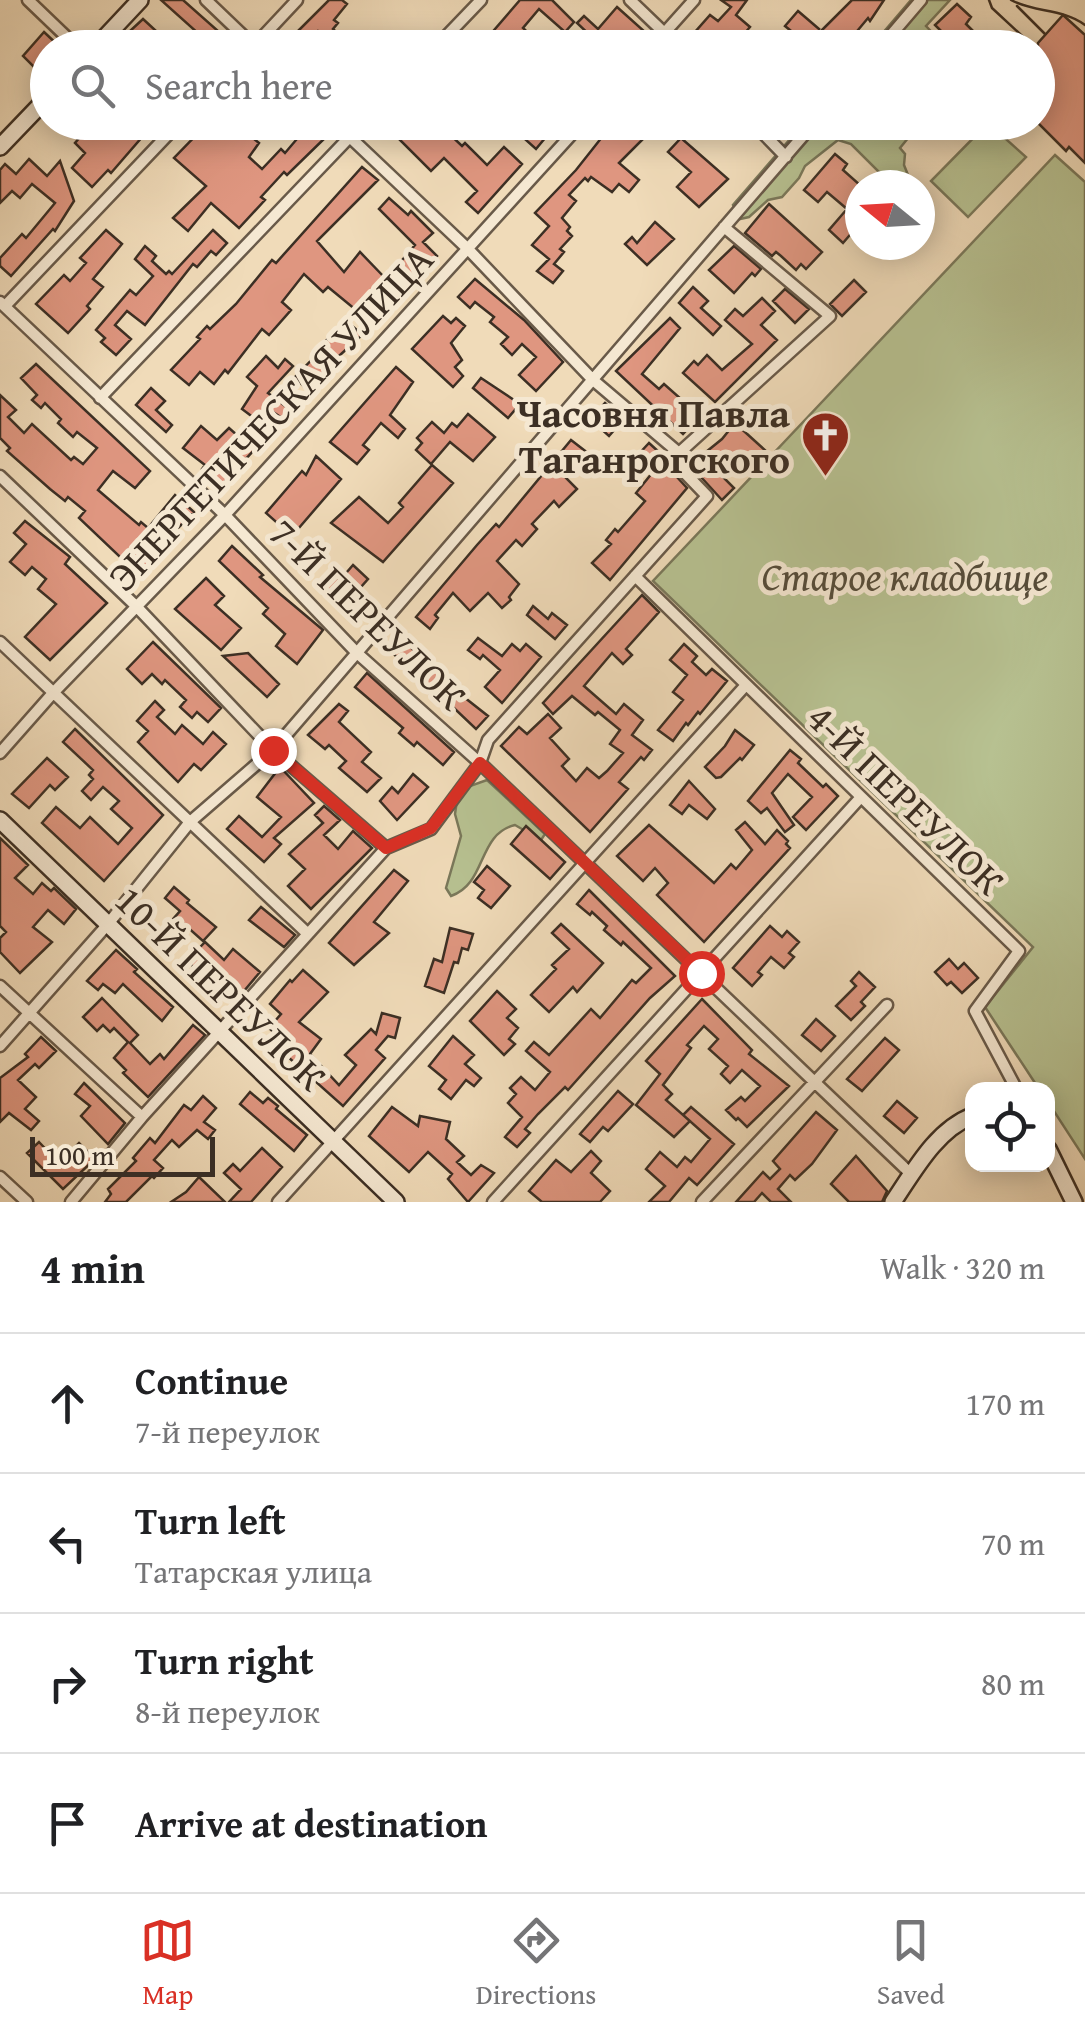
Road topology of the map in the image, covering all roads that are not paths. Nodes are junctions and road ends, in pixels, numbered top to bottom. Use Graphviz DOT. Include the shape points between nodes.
graph roads {
  1 [pos="28,0"];
  2 [pos="140,0"];
  3 [pos="206,0"];
  4 [pos="297,0"];
  5 [pos="481,0"];
  6 [pos="630,0"];
  7 [pos="694,0"];
  8 [pos="921,0"];
  9 [pos="59,30"];
  10 [pos="111,30"];
  11 [pos="237,30"];
  12 [pos="270,30"];
  13 [pos="453,30"];
  14 [pos="663,30"];
  15 [pos="667,30"];
  16 [pos="895,30"];
  17 [pos="30,113"];
  18 [pos="3,137"];
  19 [pos="162,140"];
  20 [pos="347,140"];
  21 [pos="353,140"];
  22 [pos="567,140"];
  23 [pos="769,140"];
  24 [pos="801,140"];
  25 [pos="786,157"];
  26 [pos="724,227"];
  27 [pos="468,248"];
  28 [pos="2,304"];
  29 [pos="593,380"];
  30 [pos="100,398"];
  31 [pos="679,453"];
  32 [pos="0,476"];
  33 [pos="225,515"];
  34 [pos="635,576"];
  35 [pos="136,606"];
  36 [pos="0,642"];
  37 [pos="357,653"];
  38 [pos="746,684"];
  39 [pos="53,693"];
  40 [pos="273,750"];
  41 [pos="0,753"];
  42 [pos="480,763"];
  43 [pos="861,798"];
  44 [pos="0,820"];
  45 [pos="190,822"];
  46 [pos="386,848"];
  47 [pos="584,861"];
  48 [pos="108,924"];
  49 [pos="308,934"];
  50 [pos="701,973"];
  51 [pos="0,986"];
  52 [pos="886,1005"];
  53 [pos="31,1014"];
  54 [pos="219,1032"];
  55 [pos="0,1046"];
  56 [pos="815,1082"];
  57 [pos="1013,1082"];
  58 [pos="142,1117"];
  59 [pos="965,1119"];
  60 [pos="331,1140"];
  61 [pos="1055,1163"];
  62 [pos="912,1175"];
  63 [pos="0,1177"];
  64 [pos="27,1202"];
  65 [pos="71,1202"];
  66 [pos="278,1202"];
  67 [pos="396,1202"];
  68 [pos="493,1202"];
  69 [pos="702,1202"];
  70 [pos="893,1202"];
  71 [pos="1074,1202"];
  1 -- 9 [label="street"];
  2 -- 10 [label="street"];
  3 -- 11 [label="street"];
  4 -- 12 [label="street"];
  5 -- 13 [label="street"];
  6 -- 14 [label="street"];
  7 -- 15 [label="street"];
  8 -- 16 [label="street"];
  17 -- 18 [label="street"];
  19 -- 28 [label="street"];
  20 -- 30 [label="street"];
  21 -- 27 [label="street"];
  22 -- 27 [label="street, ЭНЕРГЕТИЧЕСКАЯ УЛИЦА"];
  23 -- 25 [label="street"];
  24 -- 25 [label="street"];
  25 -- 26 [label="street"];
  26 -- 29 [label="street"];
  26 -- 31 [label="street" via="830,316"];
  27 -- 29 [label="street"];
  27 -- 33 [label="street, ЭНЕРГЕТИЧЕСКАЯ УЛИЦА"];
  28 -- 30 [label="street, 7-Й ПЕРЕУЛОК"];
  29 -- 31 [label="street"];
  29 -- 37 [label="street"];
  30 -- 33 [label="street, 7-Й ПЕРЕУЛОК"];
  31 -- 34 [label="street" via="682,470 708,496"];
  32 -- 35 [label="street"];
  33 -- 35 [label="street, ЭНЕРГЕТИЧЕСКАЯ УЛИЦА"];
  33 -- 37 [label="street, 7-Й ПЕРЕУЛОК"];
  34 -- 38 [label="street, 4-Й ПЕРЕУЛОК"];
  34 -- 42 [label="street" via="488,740"];
  35 -- 39 [label="street, ЭНЕРГЕТИЧЕСКАЯ УЛИЦА"];
  35 -- 40 [label="street"];
  36 -- 39 [label="street"];
  37 -- 40 [label="street"];
  37 -- 42 [label="street, 7-Й ПЕРЕУЛОК"];
  38 -- 43 [label="street, 4-Й ПЕРЕУЛОК"];
  38 -- 47 [label="street"];
  39 -- 41 [label="street, ЭНЕРГЕТИЧЕСКАЯ УЛИЦА"];
  39 -- 45 [label="street"];
  40 -- 45 [label="street"];
  40 -- 46 [label="street"];
  42 -- 46 [label="street" via="431,828"];
  42 -- 47 [label="street, 7-Й ПЕРЕУЛОК"];
  43 -- 50 [label="street"];
  43 -- 57 [label="street, 4-Й ПЕРЕУЛОК" via="1019,951 974,1011"];
  44 -- 48 [label="street, 10-Й ПЕРЕУЛОК"];
  45 -- 48 [label="street"];
  45 -- 49 [label="street"];
  46 -- 49 [label="street"];
  47 -- 50 [label="street, 7-Й ПЕРЕУЛОК"];
  47 -- 60 [label="street"];
  48 -- 53 [label="street"];
  48 -- 54 [label="street, 10-Й ПЕРЕУЛОК"];
  49 -- 54 [label="street"];
  50 -- 56 [label="street, 7-Й ПЕРЕУЛОК"];
  50 -- 68 [label="street"];
  51 -- 53 [label="street"];
  52 -- 56 [label="street"];
  53 -- 55 [label="street"];
  53 -- 58 [label="street"];
  54 -- 58 [label="street"];
  54 -- 60 [label="street, 10-Й ПЕРЕУЛОК"];
  56 -- 62 [label="street, 7-Й ПЕРЕУЛОК"];
  56 -- 69 [label="street"];
  58 -- 65 [label="street"];
  59 -- 62 [label="street"];
  60 -- 66 [label="street"];
  60 -- 67 [label="street, 10-Й ПЕРЕУЛОК"];
  61 -- 71 [label="street"];
  62 -- 70 [label="street"];
  63 -- 64 [label="street"];
}
